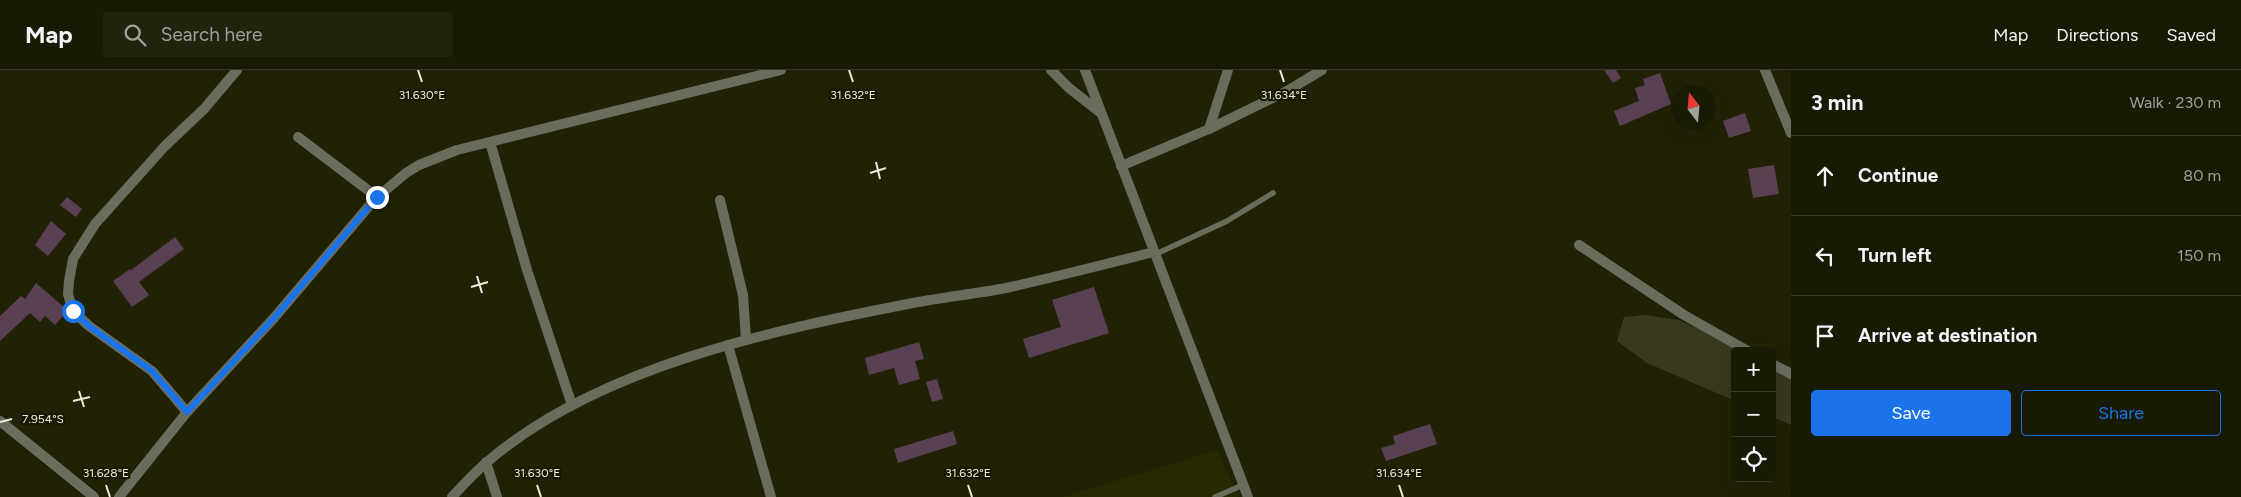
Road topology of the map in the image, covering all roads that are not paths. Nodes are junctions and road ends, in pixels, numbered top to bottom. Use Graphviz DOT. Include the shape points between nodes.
graph roads {
  1 [pos="237,70"];
  2 [pos="781,70"];
  3 [pos="1051,70"];
  4 [pos="1084,70"];
  5 [pos="1228,70"];
  6 [pos="1322,70"];
  7 [pos="1765,70"];
  8 [pos="1101,113"];
  9 [pos="1790,127"];
  10 [pos="1209,129"];
  11 [pos="298,137"];
  12 [pos="490,142"];
  13 [pos="1121,166"];
  14 [pos="1273,193"];
  15 [pos="377,197"];
  16 [pos="720,200"];
  17 [pos="1579,245"];
  18 [pos="1154,253"];
  19 [pos="746,340"];
  20 [pos="728,345"];
  21 [pos="1741,347"];
  22 [pos="1776,366"];
  23 [pos="1791,374"];
  24 [pos="572,405"];
  25 [pos="187,412"];
  26 [pos="0,421"];
  27 [pos="486,462"];
  28 [pos="1243,486"];
  29 [pos="94,497"];
  30 [pos="119,497"];
  31 [pos="452,497"];
  32 [pos="497,497"];
  33 [pos="771,497"];
  34 [pos="1215,497"];
  35 [pos="1248,497"];
  1 -- 25 [label="street" via="95,224 73,259 69,281 68,294 73,311 152,371"];
  2 -- 12 [label="street"];
  3 -- 8 [label="street"];
  4 -- 8 [label="street"];
  5 -- 10 [label="street"];
  6 -- 10 [label="street"];
  7 -- 9 [label="street"];
  8 -- 13 [label="street"];
  10 -- 13 [label="street"];
  11 -- 15 [label="street"];
  12 -- 15 [label="street" via="419,165"];
  12 -- 24 [label="street" via="527,270"];
  13 -- 18 [label="street"];
  14 -- 18 [label="lane" via="1228,221"];
  15 -- 25 [label="street" via="274,318"];
  16 -- 19 [label="street" via="743,295"];
  17 -- 21 [label="street" via="1684,315"];
  18 -- 19 [label="street" via="1005,288 895,307"];
  18 -- 28 [label="street"];
  19 -- 20 [label="street"];
  20 -- 24 [label="street" via="631,378"];
  20 -- 33 [label="street"];
  22 -- 23 [label="street"];
  24 -- 27 [label="street"];
  25 -- 30 [label="street"];
  26 -- 29 [label="street"];
  27 -- 31 [label="street"];
  27 -- 32 [label="street"];
  28 -- 34 [label="lane"];
  28 -- 35 [label="street"];
}
